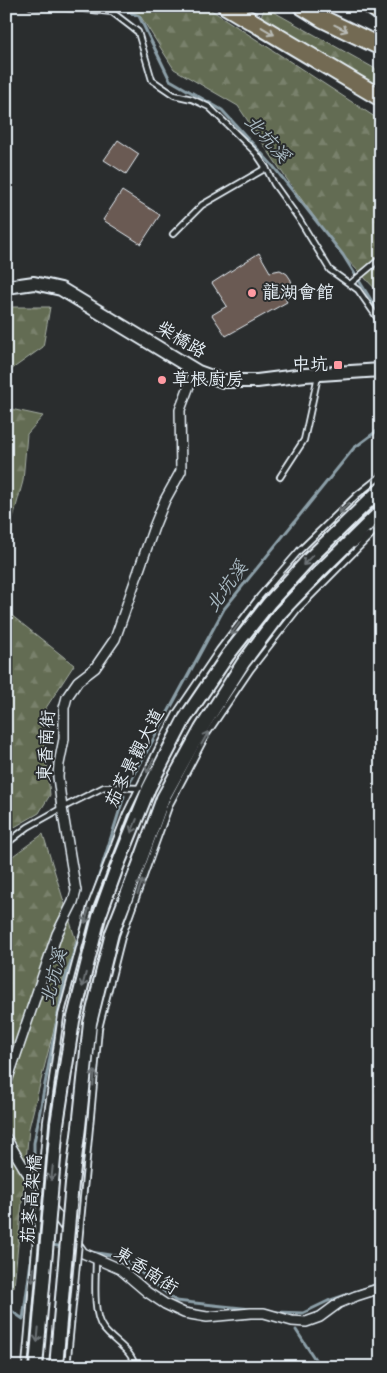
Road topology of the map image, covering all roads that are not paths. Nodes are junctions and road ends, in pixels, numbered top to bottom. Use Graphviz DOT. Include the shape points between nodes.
graph roads {
  1 [pos="31,6"];
  2 [pos="226,6"];
  3 [pos="302,6"];
  4 [pos="371,6"];
  5 [pos="381,12"];
  6 [pos="381,47"];
  7 [pos="381,98"];
  8 [pos="266,168"];
  9 [pos="173,234"];
  10 [pos="381,258"];
  11 [pos="350,284"];
  12 [pos="6,287"];
  13 [pos="381,324"];
  14 [pos="195,370"];
  15 [pos="381,370"];
  16 [pos="318,374"];
  17 [pos="381,476"];
  18 [pos="280,478"];
  19 [pos="381,489"];
  20 [pos="381,510"];
  21 [pos="381,525"];
  22 [pos="318,573"];
  23 [pos="237,644"];
  24 [pos="196,684"];
  25 [pos="144,788"];
  26 [pos="166,801"];
  27 [pos="62,808"];
  28 [pos="6,844"];
  29 [pos="122,937"];
  30 [pos="103,970"];
  31 [pos="6,1084"];
  32 [pos="52,1123"];
  33 [pos="84,1127"];
  34 [pos="6,1138"];
  35 [pos="96,1259"];
  36 [pos="381,1288"];
  37 [pos="25,1367"];
  38 [pos="36,1367"];
  39 [pos="56,1367"];
  40 [pos="67,1367"];
  41 [pos="135,1367"];
  1 -- 8 [label="lane" via="112,12 138,32 152,80 174,95 209,107 256,153"];
  2 -- 7 [label="highway, one-way"];
  3 -- 6 [label="highway, one-way"];
  4 -- 5 [label="highway"];
  8 -- 9 [label="lane" via="202,205"];
  8 -- 11 [label="lane" via="330,270"];
  10 -- 11 [label="lane"];
  11 -- 13 [label="lane" via="358,290"];
  12 -- 14 [label="street, 柴橋路" via="34,283 62,289"];
  14 -- 16 [label="street, 柴橋路" via="223,381"];
  14 -- 27 [label="street, 東香南街" via="180,410 181,472 165,500 115,640 67,698 58,777"];
  15 -- 16 [label="street, 柴橋路"];
  16 -- 18 [label="lane" via="304,440"];
  17 -- 24 [label="lane, 茄苳景觀大道, one-way" via="357,494 299,551 254,604"];
  19 -- 23 [label="street, 茄苳景觀大道, one-way" via="308,560"];
  20 -- 22 [label="street"];
  21 -- 22 [label="lane"];
  26 -- 21 [label="lane, one-way" via="251,669 298,610"];
  22 -- 26 [label="street" via="280,613 243,663 201,729"];
  23 -- 24 [label="lane"];
  23 -- 25 [label="street, 茄苳景觀大道" via="184,720"];
  24 -- 25 [label="lane, 茄苳景觀大道, one-way" via="178,712"];
  25 -- 27 [label="lane" via="104,787"];
  25 -- 32 [label="street, 茄苳景觀大道, one-way" via="99,917"];
  29 -- 26 [label="lane, one-way"];
  26 -- 30 [label="street" via="112,933"];
  27 -- 28 [label="lane"];
  27 -- 31 [label="street, 東香南街" via="76,891 57,934"];
  29 -- 30 [label="lane"];
  33 -- 29 [label="lane, one-way" via="99,1028"];
  30 -- 33 [label="street" via="90,1023"];
  32 -- 37 [label="lane, 茄苳高架橋, one-way, bridge"];
  32 -- 38 [label="street, 茄苳高架橋, one-way, bridge"];
  33 -- 39 [label="street, bridge" via="72,1184"];
  33 -- 40 [label="lane, bridge"];
  34 -- 35 [label="street, 東香南街" via="83,1253"];
  35 -- 36 [label="street, 東香南街" via="120,1269 165,1304 184,1313 207,1317 251,1312 306,1322 320,1317 339,1303"];
  35 -- 41 [label="lane" via="95,1306 102,1328 134,1360"];
}
